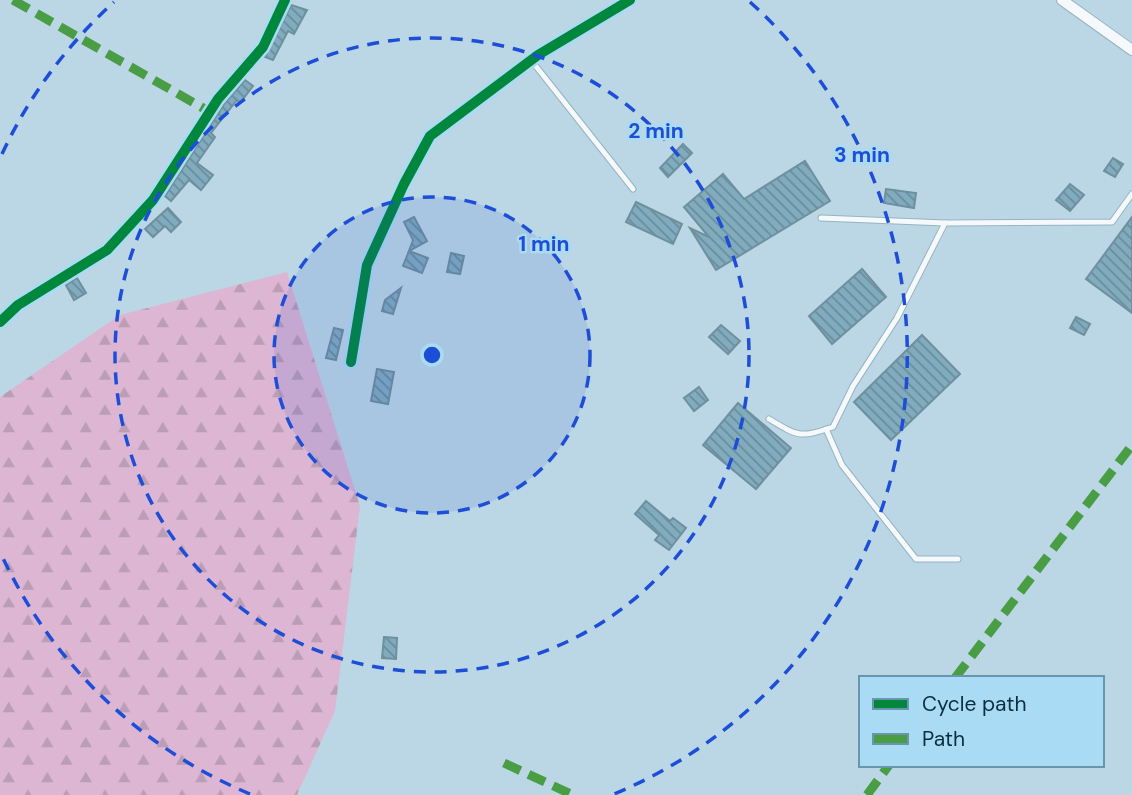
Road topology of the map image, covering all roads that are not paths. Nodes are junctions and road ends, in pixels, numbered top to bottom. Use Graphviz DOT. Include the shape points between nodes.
graph roads {
  1 [pos="285,0"];
  2 [pos="630,0"];
  3 [pos="1062,0"];
  4 [pos="1132,50"];
  5 [pos="531,60"];
  6 [pos="633,189"];
  7 [pos="1132,194"];
  8 [pos="821,218"];
  9 [pos="945,223"];
  10 [pos="0,322"];
  11 [pos="351,362"];
  12 [pos="769,419"];
  13 [pos="826,429"];
  14 [pos="958,559"];
  1 -- 10 [label="street" via="263,47 218,99 153,200 107,250 18,305"];
  2 -- 5 [label="street"];
  3 -- 4 [label="street"];
  5 -- 6 [label="lane"];
  5 -- 11 [label="street" via="430,136 367,265"];
  7 -- 9 [label="lane" via="1111,222"];
  8 -- 9 [label="lane"];
  9 -- 13 [label="lane" via="897,318 833,426"];
  12 -- 13 [label="lane" via="796,435"];
  13 -- 14 [label="lane" via="842,465 916,559"];
}
